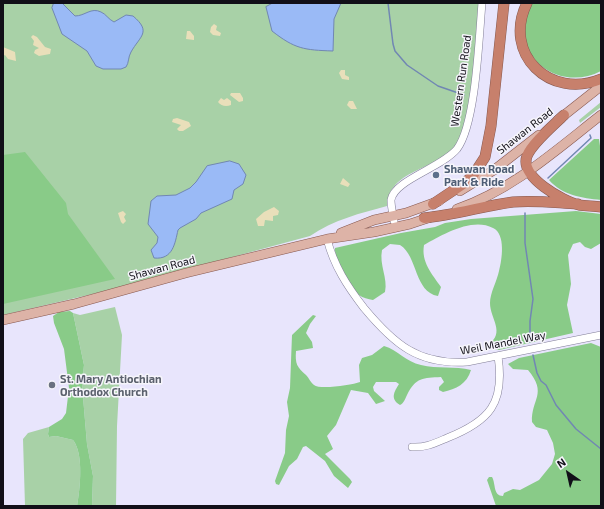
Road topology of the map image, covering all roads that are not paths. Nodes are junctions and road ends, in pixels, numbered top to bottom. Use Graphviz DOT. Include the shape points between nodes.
graph roads {
  1 [pos="482,3"];
  2 [pos="504,3"];
  3 [pos="527,3"];
  4 [pos="601,79"];
  5 [pos="601,86"];
  6 [pos="564,115"];
  7 [pos="601,115"];
  8 [pos="530,172"];
  9 [pos="433,204"];
  10 [pos="578,204"];
  11 [pos="601,207"];
  12 [pos="394,218"];
  13 [pos="424,218"];
  14 [pos="364,233"];
  15 [pos="327,239"];
  16 [pos="3,320"];
  17 [pos="601,335"];
  18 [pos="498,356"];
  19 [pos="412,446"];
  1 -- 12 [label="street, Western Run Road" via="467,129 457,148 448,158 397,187 391,199"];
  2 -- 9 [label="highway" via="491,126 485,158 466,182"];
  3 -- 4 [label="highway" via="521,22 520,37 527,57 537,69 550,79 572,85"];
  5 -- 6 [label="main road, Shawan Road"];
  6 -- 8 [label="highway" via="527,154 526,163"];
  6 -- 9 [label="main road, Shawan Road" via="494,170 459,192"];
  7 -- 8 [label="main road, Shawan Road"];
  8 -- 10 [label="highway" via="552,193"];
  8 -- 13 [label="main road, Shawan Road" via="470,204"];
  9 -- 12 [label="main road, Shawan Road"];
  10 -- 11 [label="highway"];
  10 -- 13 [label="highway" via="513,202 450,216"];
  12 -- 13 [label="main road, Shawan Road"];
  12 -- 14 [label="main road, Shawan Road"];
  12 -- 15 [label="main road, Shawan Road" via="374,220"];
  13 -- 14 [label="main road, Shawan Road" via="410,224"];
  14 -- 15 [label="main road, Shawan Road"];
  15 -- 16 [label="main road, Shawan Road"];
  15 -- 18 [label="street, Weil Mandel Way" via="334,264 344,282 383,330 399,345 417,355 445,362 467,362"];
  17 -- 18 [label="street, Weil Mandel Way"];
  18 -- 19 [label="street" via="501,382 499,392 486,415 464,431 421,448"];
}
